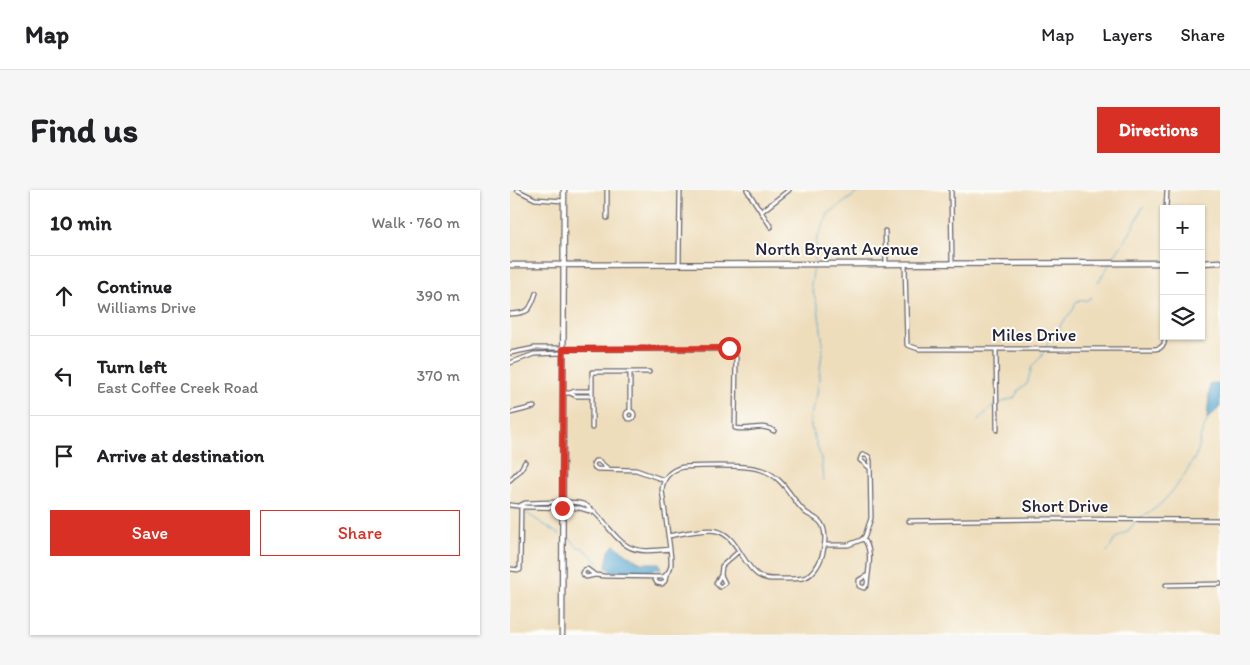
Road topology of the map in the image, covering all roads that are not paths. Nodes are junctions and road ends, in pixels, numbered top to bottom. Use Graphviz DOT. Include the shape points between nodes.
graph roads {
  1 [pos="517,190"];
  2 [pos="564,190"];
  3 [pos="607,190"];
  4 [pos="680,190"];
  5 [pos="747,190"];
  6 [pos="789,190"];
  7 [pos="951,190"];
  8 [pos="1167,190"];
  9 [pos="564,200"];
  10 [pos="1166,205"];
  11 [pos="761,212"];
  12 [pos="607,218"];
  13 [pos="770,227"];
  14 [pos="885,231"];
  15 [pos="886,262"];
  16 [pos="905,262"];
  17 [pos="952,262"];
  18 [pos="1220,262"];
  19 [pos="1160,263"];
  20 [pos="1205,263"];
  21 [pos="510,264"];
  22 [pos="679,264"];
  23 [pos="564,265"];
  24 [pos="536,293"];
  25 [pos="510,314"];
  26 [pos="1164,340"];
  27 [pos="996,348"];
  28 [pos="563,350"];
  29 [pos="522,351"];
  30 [pos="510,353"];
  31 [pos="525,357"];
  32 [pos="510,363"];
  33 [pos="630,372"];
  34 [pos="649,372"];
  35 [pos="592,390"];
  36 [pos="563,393"];
  37 [pos="570,393"];
  38 [pos="592,396"];
  39 [pos="534,407"];
  40 [pos="630,410"];
  41 [pos="510,414"];
  42 [pos="592,428"];
  43 [pos="997,430"];
  44 [pos="774,431"];
  45 [pos="525,462"];
  46 [pos="608,468"];
  47 [pos="870,468"];
  48 [pos="510,480"];
  49 [pos="664,480"];
  50 [pos="510,505"];
  51 [pos="521,505"];
  52 [pos="562,505"];
  53 [pos="1220,520"];
  54 [pos="909,521"];
  55 [pos="668,536"];
  56 [pos="863,538"];
  57 [pos="824,545"];
  58 [pos="670,549"];
  59 [pos="739,551"];
  60 [pos="510,569"];
  61 [pos="595,574"];
  62 [pos="720,574"];
  63 [pos="868,574"];
  64 [pos="666,576"];
  65 [pos="654,577"];
  66 [pos="1220,584"];
  67 [pos="1166,585"];
  68 [pos="562,635"];
  1 -- 9 [label="street" via="535,199"];
  2 -- 9 [label="street"];
  3 -- 12 [label="street"];
  4 -- 22 [label="street"];
  5 -- 11 [label="street"];
  6 -- 11 [label="street"];
  7 -- 17 [label="street"];
  8 -- 10 [label="street"];
  9 -- 23 [label="street"];
  11 -- 13 [label="street"];
  14 -- 15 [label="street"];
  15 -- 16 [label="street, North Bryant Avenue"];
  15 -- 22 [label="street, North Bryant Avenue"];
  16 -- 17 [label="street, North Bryant Avenue"];
  16 -- 27 [label="street, Miles Drive" via="906,346 919,349"];
  17 -- 19 [label="street, North Bryant Avenue"];
  18 -- 20 [label="street"];
  21 -- 23 [label="street, North Bryant Avenue"];
  22 -- 23 [label="street, North Bryant Avenue"];
  23 -- 28 [label="street"];
  24 -- 25 [label="street" via="527,312"];
  26 -- 27 [label="street, Miles Drive" via="1162,347 1156,348"];
  27 -- 43 [label="street"];
  28 -- 29 [label="street" via="535,348"];
  28 -- 31 [label="street"];
  28 -- 36 [label="street"];
  28 -- 44 [label="street" via="732,349 736,358 735,428 763,426"];
  29 -- 30 [label="street"];
  29 -- 31 [label="street"];
  31 -- 32 [label="street"];
  33 -- 34 [label="street"];
  33 -- 35 [label="street" via="592,372"];
  33 -- 40 [label="street"];
  35 -- 37 [label="street"];
  35 -- 38 [label="street"];
  36 -- 37 [label="street"];
  36 -- 52 [label="street"];
  37 -- 38 [label="street"];
  38 -- 42 [label="street"];
  39 -- 41 [label="street"];
  45 -- 48 [label="street"];
  46 -- 49 [label="street" via="636,470"];
  47 -- 56 [label="street" via="870,518"];
  49 -- 55 [label="street" via="662,490"];
  49 -- 57 [label="street" via="672,471 683,467 764,470 784,484 806,513 820,522 824,528"];
  50 -- 51 [label="street"];
  51 -- 52 [label="street"];
  51 -- 60 [label="street" via="520,570"];
  52 -- 58 [label="street" via="581,503 589,507 629,548 645,552"];
  52 -- 68 [label="street"];
  53 -- 54 [label="street, Short Drive"];
  55 -- 58 [label="street"];
  55 -- 59 [label="street" via="717,531 726,535"];
  56 -- 57 [label="street" via="848,545"];
  56 -- 63 [label="street" via="870,550"];
  57 -- 59 [label="street" via="822,558 815,570 804,578 763,578 753,571"];
  58 -- 64 [label="street" via="671,564"];
  59 -- 62 [label="street" via="722,566"];
  61 -- 65 [label="street"];
  64 -- 65 [label="street"];
  64 -- 65 [label="street" via="662,584 657,583"];
  66 -- 67 [label="street"];
}
